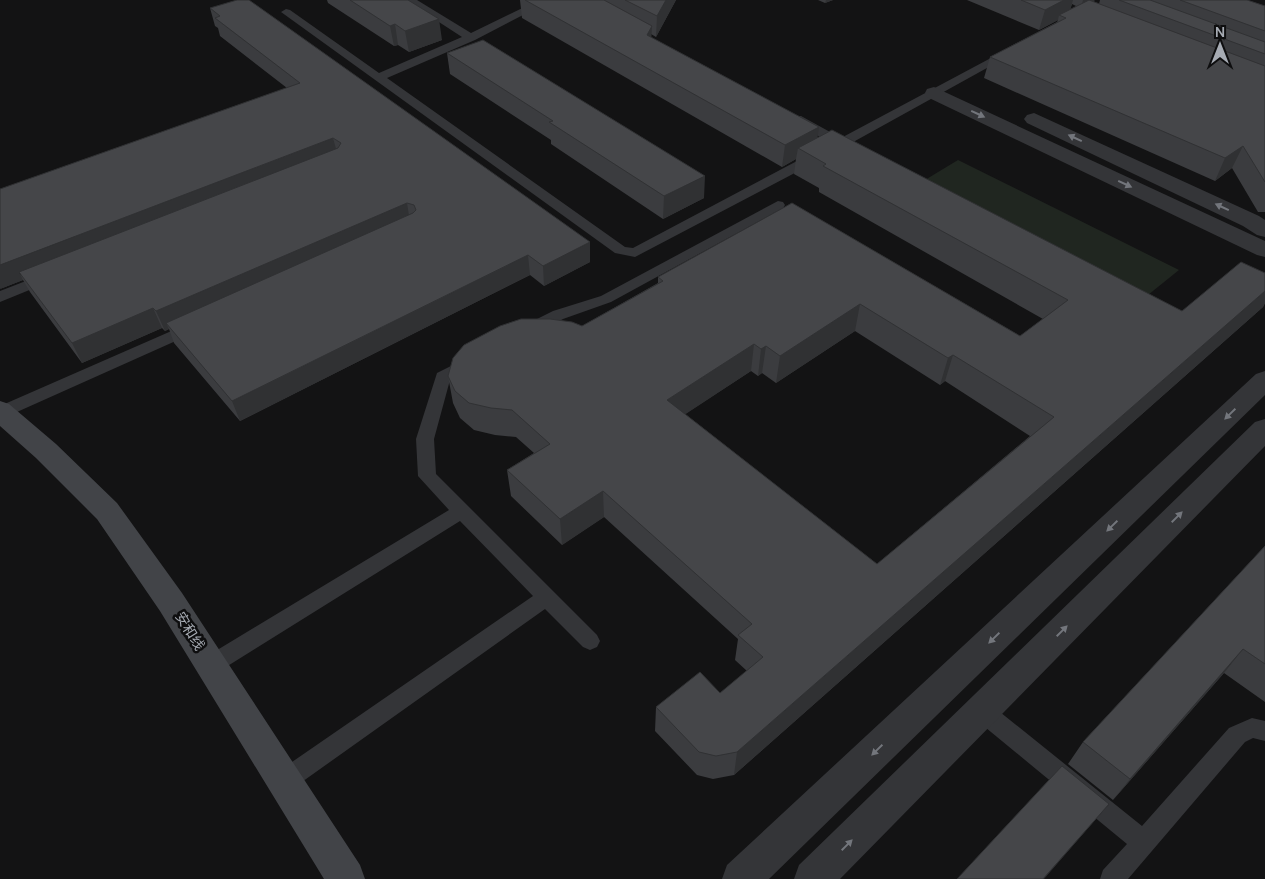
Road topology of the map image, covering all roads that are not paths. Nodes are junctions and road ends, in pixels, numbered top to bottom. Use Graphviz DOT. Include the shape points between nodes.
graph roads {
  1 [pos="410,0"];
  2 [pos="547,0"];
  3 [pos="286,12"];
  4 [pos="470,38"];
  5 [pos="1022,46"];
  6 [pos="378,78"];
  7 [pos="954,82"];
  8 [pos="934,93"];
  9 [pos="790,115"];
  10 [pos="841,142"];
  11 [pos="778,205"];
  12 [pos="1265,230"];
  13 [pos="1265,250"];
  14 [pos="64,271"];
  15 [pos="0,297"];
  16 [pos="202,322"];
  17 [pos="517,337"];
  18 [pos="484,355"];
  19 [pos="1265,380"];
  20 [pos="1,411"];
  21 [pos="1265,429"];
  22 [pos="462,510"];
  23 [pos="547,597"];
  24 [pos="590,641"];
  25 [pos="211,665"];
  26 [pos="982,710"];
  27 [pos="1265,731"];
  28 [pos="284,781"];
  29 [pos="1143,842"];
  30 [pos="346,879"];
  31 [pos="741,879"];
  32 [pos="813,879"];
  33 [pos="1112,879"];
  1 -- 4 [label="lane"];
  2 -- 4 [label="lane"];
  3 -- 6 [label="lane"];
  4 -- 6 [label="lane"];
  5 -- 7 [label="lane"];
  6 -- 10 [label="lane" via="620,250 635,253"];
  7 -- 8 [label="lane"];
  12 -- 7 [label="street, one-way"];
  8 -- 10 [label="lane"];
  8 -- 13 [label="street, one-way"];
  9 -- 10 [label="lane"];
  11 -- 17 [label="lane" via="606,299 558,315"];
  14 -- 15 [label="lane"];
  16 -- 20 [label="lane"];
  18 -- 22 [label="lane" via="443,378 425,439 427,476"];
  19 -- 31 [label="street, one-way"];
  20 -- 25 [label="main road, 安和线" via="107,510"];
  26 -- 21 [label="street, one-way"];
  22 -- 23 [label="lane"];
  22 -- 25 [label="lane"];
  23 -- 24 [label="lane"];
  23 -- 28 [label="lane"];
  25 -- 28 [label="main road, 安和线"];
  26 -- 29 [label="lane"];
  32 -- 26 [label="street, one-way"];
  27 -- 29 [label="lane" via="1252,728 1237,735"];
  28 -- 30 [label="main road, 安和线"];
  29 -- 33 [label="lane"];
}
